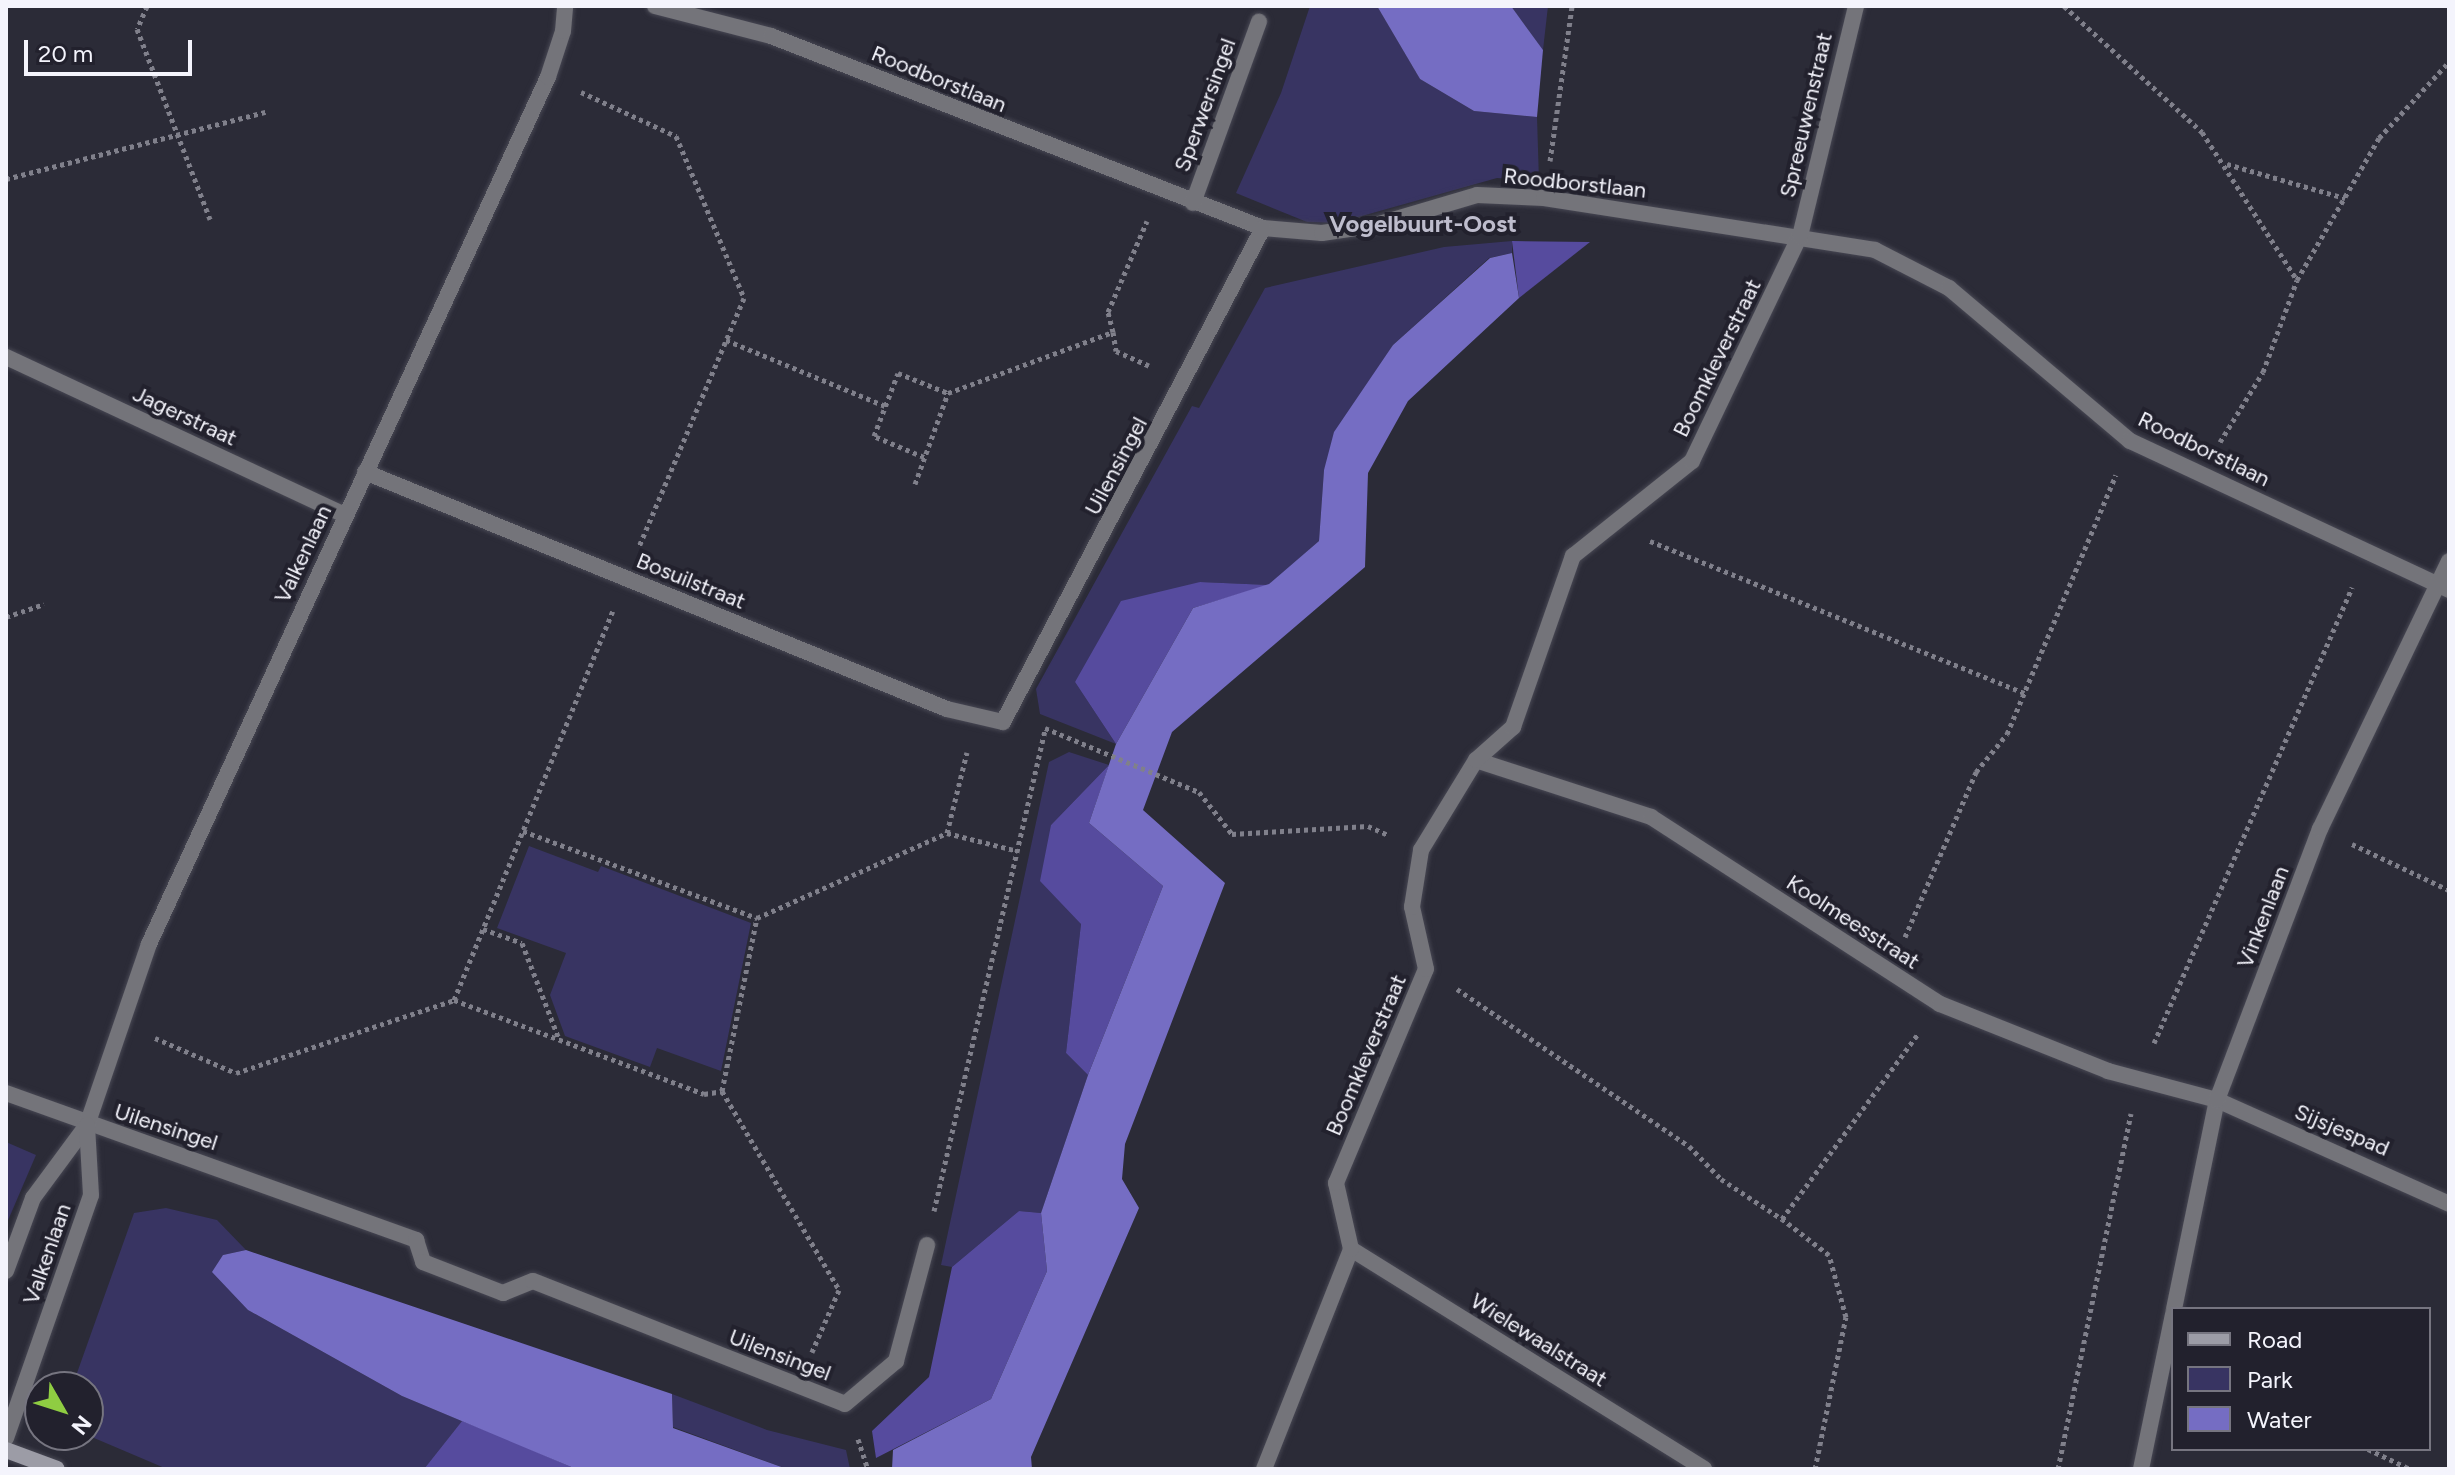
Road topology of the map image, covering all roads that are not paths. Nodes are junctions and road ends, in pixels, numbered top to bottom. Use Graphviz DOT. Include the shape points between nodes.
graph roads {
  1 [pos="565,6"];
  2 [pos="655,6"];
  3 [pos="1856,6"];
  4 [pos="1259,22"];
  5 [pos="1193,203"];
  6 [pos="1263,228"];
  7 [pos="1800,236"];
  8 [pos="6,357"];
  9 [pos="365,472"];
  10 [pos="345,515"];
  11 [pos="2449,561"];
  12 [pos="2442,588"];
  13 [pos="1003,722"];
  14 [pos="1476,760"];
  15 [pos="6,1093"];
  16 [pos="2217,1100"];
  17 [pos="87,1125"];
  18 [pos="2449,1204"];
  19 [pos="927,1245"];
  20 [pos="1351,1249"];
  21 [pos="6,1271"];
  22 [pos="2175,1307"];
  23 [pos="2171,1325"];
  24 [pos="6,1438"];
  25 [pos="6,1450"];
  26 [pos="57,1469"];
  27 [pos="1264,1469"];
  28 [pos="1704,1469"];
  29 [pos="2141,1469"];
  1 -- 9 [label="street, Valkenlaan" via="548,77"];
  2 -- 5 [label="street, Roodborstlaan" via="771,36"];
  3 -- 7 [label="street, Spreeuwenstraat"];
  4 -- 5 [label="street, Sperwersingel"];
  5 -- 6 [label="street, Roodborstlaan"];
  6 -- 7 [label="street, Roodborstlaan" via="1322,233 1376,225 1477,195 1544,198"];
  6 -- 13 [label="street, Uilensingel"];
  7 -- 12 [label="street, Roodborstlaan" via="1875,250 1949,288 2130,441"];
  7 -- 14 [label="street, Boomkleverstraat" via="1692,461 1573,556 1513,727"];
  8 -- 10 [label="street, Jagerstraat"];
  9 -- 10 [label="street, Valkenlaan"];
  9 -- 13 [label="street, Bosuilstraat" via="947,709"];
  10 -- 17 [label="street, Valkenlaan" via="149,944"];
  11 -- 12 [label="street, Vinkenlaan"];
  12 -- 16 [label="street, Vinkenlaan" via="2320,829"];
  14 -- 16 [label="street, Koolmeesstraat" via="1651,817 1940,1004 2138,1080"];
  14 -- 20 [label="street, Boomkleverstraat" via="1421,850 1412,907 1426,969 1336,1183"];
  15 -- 17 [label="street"];
  16 -- 18 [label="street, Sijsjespad"];
  16 -- 22 [label="street, Vinkenlaan"];
  17 -- 19 [label="street, Uilensingel" via="416,1240 423,1262 503,1293 533,1281 845,1404 896,1361"];
  17 -- 21 [label="street, Valkenlaan" via="33,1198"];
  17 -- 24 [label="street, Valkenlaan" via="91,1195"];
  20 -- 27 [label="street"];
  20 -- 28 [label="street, Wielewaalstraat"];
  23 -- 29 [label="street, Vinkenlaan"];
  25 -- 26 [label="street"];
}
